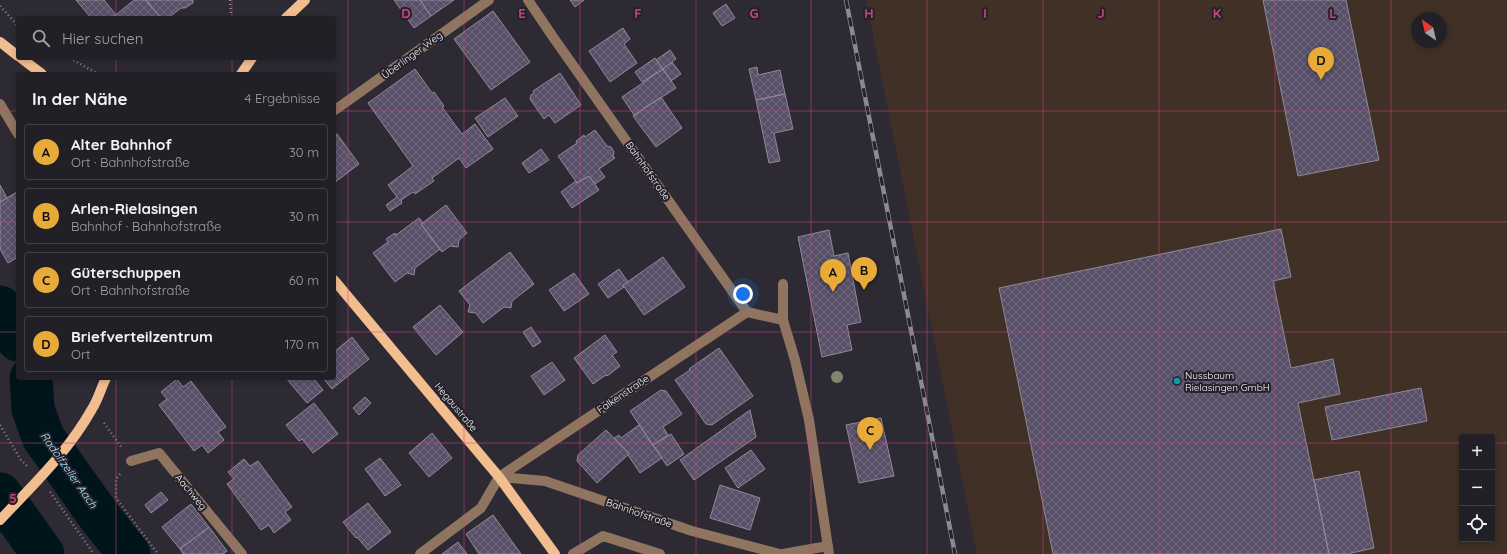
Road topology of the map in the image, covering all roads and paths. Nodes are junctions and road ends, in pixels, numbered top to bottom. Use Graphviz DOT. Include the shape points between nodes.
graph roads {
  1 [pos="230,0"];
  2 [pos="305,0"];
  3 [pos="489,0"];
  4 [pos="528,0"];
  5 [pos="0,6"];
  6 [pos="231,16"];
  7 [pos="288,16"];
  8 [pos="16,24"];
  9 [pos="0,42"];
  10 [pos="16,54"];
  11 [pos="24,60"];
  12 [pos="74,60"];
  13 [pos="251,60"];
  14 [pos="39,72"];
  15 [pos="94,72"];
  16 [pos="242,72"];
  17 [pos="0,104"];
  18 [pos="336,109"];
  19 [pos="16,131"];
  20 [pos="336,282"];
  21 [pos="783,284"];
  22 [pos="747,312"];
  23 [pos="783,320"];
  24 [pos="105,380"];
  25 [pos="93,408"];
  26 [pos="0,425"];
  27 [pos="131,461"];
  28 [pos="499,476"];
  29 [pos="39,480"];
  30 [pos="0,520"];
  31 [pos="828,550"];
  32 [pos="94,554"];
  33 [pos="158,554"];
  34 [pos="242,554"];
  35 [pos="420,554"];
  36 [pos="555,554"];
  37 [pos="573,554"];
  38 [pos="660,554"];
  39 [pos="780,554"];
  40 [pos="783,554"];
  1 -- 6 [label="path"];
  2 -- 7 [label="main road"];
  3 -- 18 [label="street, Überlinger Weg"];
  4 -- 22 [label="street, Bahnhofstraße"];
  5 -- 8 [label="path"];
  9 -- 10 [label="main road"];
  11 -- 14 [label="main road"];
  12 -- 15 [label="path"];
  13 -- 16 [label="main road"];
  17 -- 19 [label="street"];
  20 -- 28 [label="main road, Hegaustraße"];
  21 -- 23 [label="street"];
  22 -- 23 [label="street"];
  22 -- 28 [label="street, Falkenstraße"];
  23 -- 31 [label="street" via="809,420"];
  24 -- 25 [label="main road"];
  25 -- 27 [label="path"];
  25 -- 29 [label="main road" via="78,433"];
  26 -- 29 [label="path" via="21,460"];
  27 -- 33 [label="path" via="116,479 116,498"];
  27 -- 34 [label="street, Aachweg" via="159,453"];
  28 -- 35 [label="street" via="481,508"];
  28 -- 36 [label="main road, Hegaustraße"];
  28 -- 39 [label="street, Bahnhofstraße" via="545,480 692,531"];
  29 -- 30 [label="main road"];
  29 -- 32 [label="path"];
  31 -- 40 [label="street"];
  37 -- 38 [label="street" via="603,536"];
}
